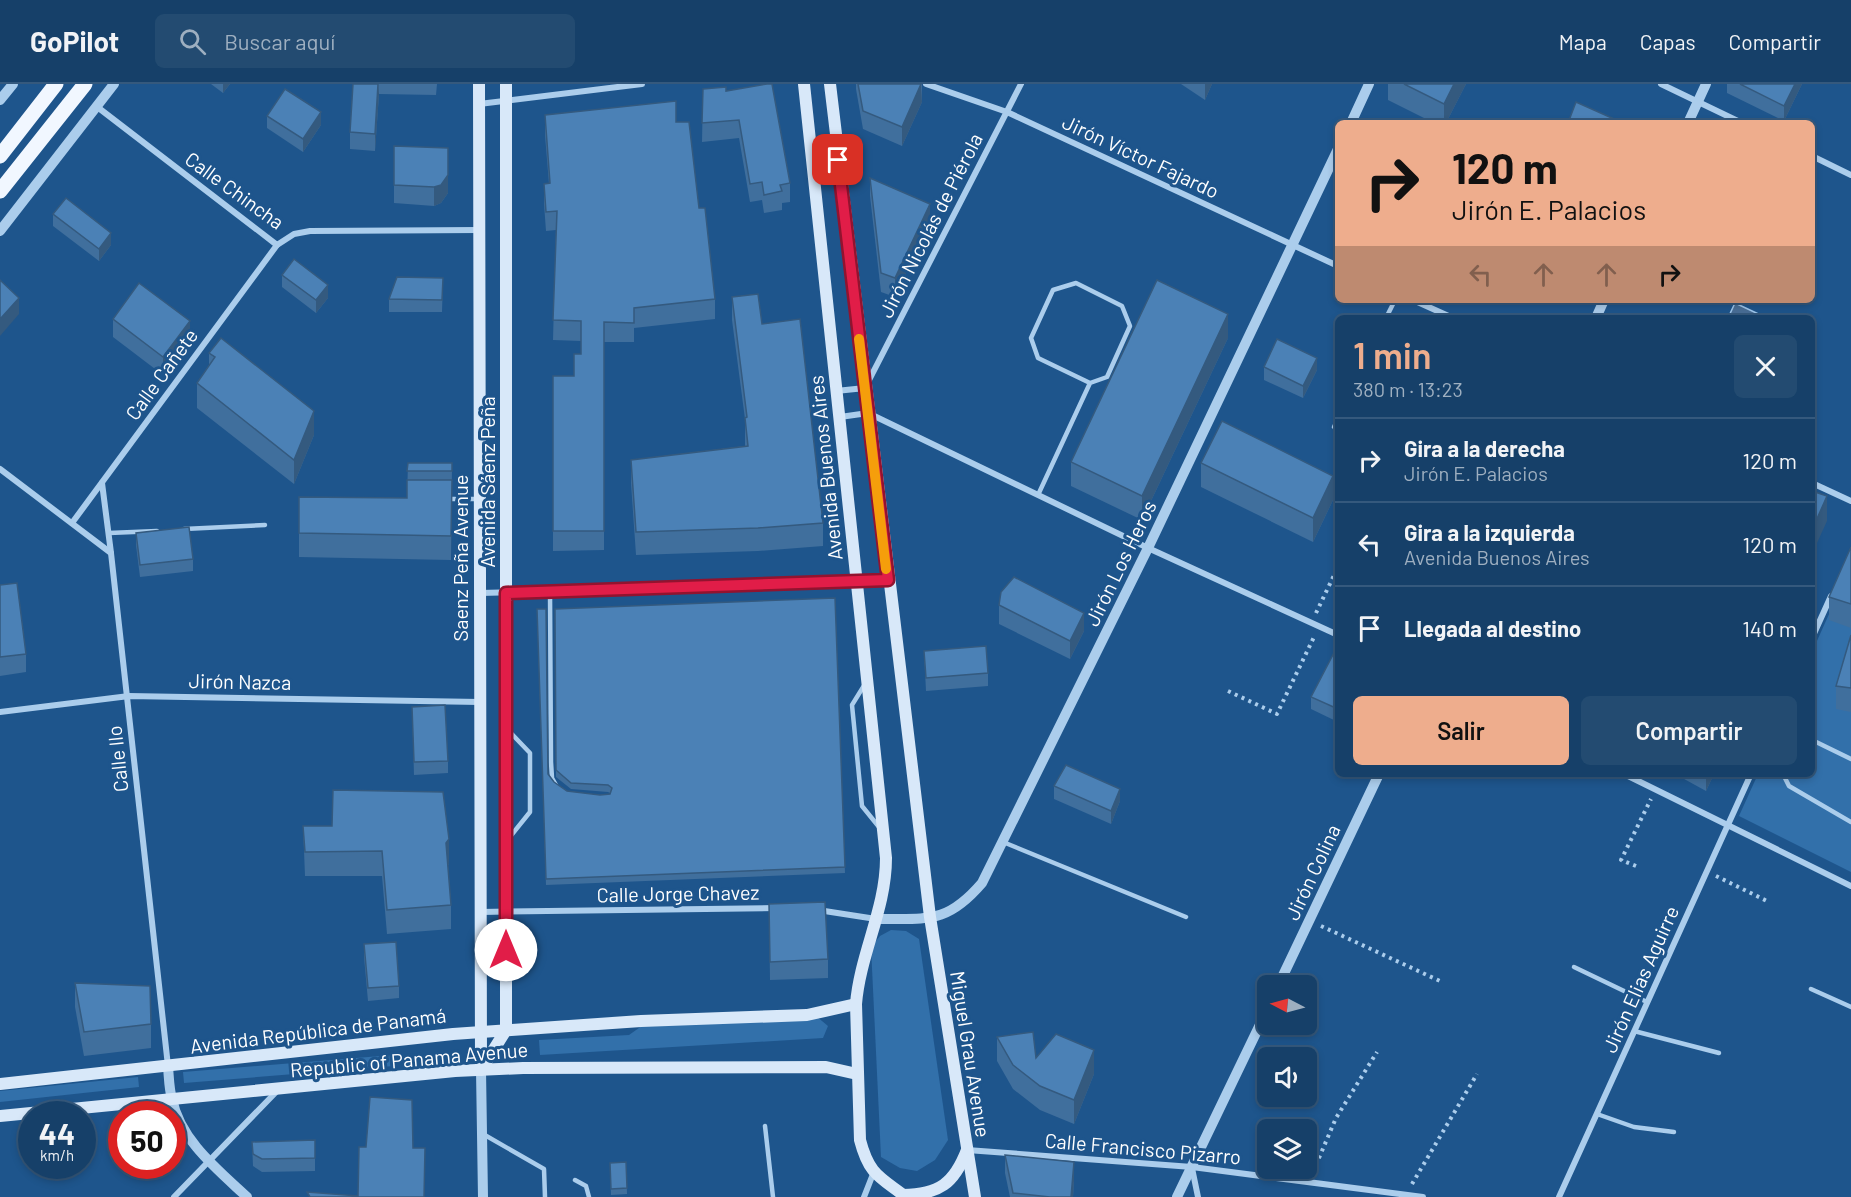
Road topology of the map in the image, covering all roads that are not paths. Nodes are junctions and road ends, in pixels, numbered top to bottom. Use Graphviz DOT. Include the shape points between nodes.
graph roads {
  1 [pos="13,84"];
  2 [pos="56,84"];
  3 [pos="85,84"];
  4 [pos="114,84"];
  5 [pos="479,84"];
  6 [pos="506,84"];
  7 [pos="642,84"];
  8 [pos="804,84"];
  9 [pos="830,84"];
  10 [pos="926,84"];
  11 [pos="1021,84"];
  12 [pos="1369,84"];
  13 [pos="1661,84"];
  14 [pos="1706,84"];
  15 [pos="0,100"];
  16 [pos="506,101"];
  17 [pos="1698,102"];
  18 [pos="479,105"];
  19 [pos="96,106"];
  20 [pos="1007,112"];
  21 [pos="1352,120"];
  22 [pos="1689,120"];
  23 [pos="1736,120"];
  24 [pos="1335,155"];
  25 [pos="0,156"];
  26 [pos="1815,157"];
  27 [pos="1851,175"];
  28 [pos="0,191"];
  29 [pos="479,230"];
  30 [pos="0,231"];
  31 [pos="277,245"];
  32 [pos="1292,245"];
  33 [pos="1335,265"];
  34 [pos="1420,303"];
  35 [pos="1446,315"];
  36 [pos="1090,383"];
  37 [pos="865,388"];
  38 [pos="836,392"];
  39 [pos="868,413"];
  40 [pos="839,417"];
  41 [pos="0,469"];
  42 [pos="102,483"];
  43 [pos="1815,484"];
  44 [pos="1038,495"];
  45 [pos="444,499"];
  46 [pos="480,499"];
  47 [pos="1851,501"];
  48 [pos="72,523"];
  49 [pos="265,525"];
  50 [pos="181,529"];
  51 [pos="169,530"];
  52 [pos="109,533"];
  53 [pos="1148,548"];
  54 [pos="111,553"];
  55 [pos="888,580"];
  56 [pos="857,583"];
  57 [pos="1836,584"];
  58 [pos="550,591"];
  59 [pos="480,593"];
  60 [pos="506,593"];
  61 [pos="1815,631"];
  62 [pos="1335,634"];
  63 [pos="867,682"];
  64 [pos="129,696"];
  65 [pos="480,702"];
  66 [pos="0,712"];
  67 [pos="506,728"];
  68 [pos="1815,741"];
  69 [pos="1851,759"];
  70 [pos="1378,777"];
  71 [pos="1630,777"];
  72 [pos="1750,777"];
  73 [pos="1784,777"];
  74 [pos="558,788"];
  75 [pos="1851,822"];
  76 [pos="1728,825"];
  77 [pos="883,832"];
  78 [pos="506,842"];
  79 [pos="1002,842"];
  80 [pos="1851,886"];
  81 [pos="781,908"];
  82 [pos="805,908"];
  83 [pos="480,912"];
  84 [pos="506,912"];
  85 [pos="930,917"];
  86 [pos="1186,917"];
  87 [pos="876,919"];
  88 [pos="1574,967"];
  89 [pos="1283,975"];
  90 [pos="1811,988"];
  91 [pos="1647,1002"];
  92 [pos="856,1004"];
  93 [pos="1851,1007"];
  94 [pos="506,1030"];
  95 [pos="1257,1031"];
  96 [pos="1634,1031"];
  97 [pos="480,1032"];
  98 [pos="1719,1053"];
  99 [pos="168,1067"];
  100 [pos="481,1070"];
  101 [pos="857,1074"];
  102 [pos="0,1084"];
  103 [pos="278,1090"];
  104 [pos="172,1100"];
  105 [pos="1597,1114"];
  106 [pos="0,1116"];
  107 [pos="765,1126"];
  108 [pos="1674,1131"];
  109 [pos="483,1134"];
  110 [pos="967,1150"];
  111 [pos="209,1161"];
  112 [pos="1192,1167"];
  113 [pos="873,1173"];
  114 [pos="575,1180"];
  115 [pos="905,1196"];
  116 [pos="174,1197"];
  117 [pos="247,1197"];
  118 [pos="483,1197"];
  119 [pos="545,1197"];
  120 [pos="589,1197"];
  121 [pos="773,1197"];
  122 [pos="864,1197"];
  123 [pos="975,1197"];
  124 [pos="1177,1197"];
  125 [pos="1198,1197"];
  126 [pos="1423,1197"];
  127 [pos="1559,1197"];
  1 -- 15 [label="street"];
  2 -- 25 [label="main road"];
  3 -- 28 [label="main road"];
  4 -- 19 [label="street"];
  5 -- 18 [label="main road, Saenz Peña Avenue"];
  6 -- 16 [label="main road"];
  7 -- 16 [label="street"];
  8 -- 38 [label="main road, Avenida Buenos Aires"];
  9 -- 37 [label="main road"];
  10 -- 20 [label="street, Jirón Víctor Fajardo"];
  11 -- 20 [label="street, Jirón Nicolás de Piérola"];
  12 -- 21 [label="street"];
  13 -- 17 [label="street"];
  14 -- 17 [label="street"];
  16 -- 18 [label="street"];
  16 -- 60 [label="main road, Avenida Sáenz Peña"];
  17 -- 22 [label="street"];
  17 -- 23 [label="street"];
  18 -- 29 [label="main road, Saenz Peña Avenue"];
  19 -- 30 [label="street"];
  19 -- 31 [label="street, Calle Chincha"];
  20 -- 32 [label="street, Jirón Víctor Fajardo"];
  20 -- 37 [label="street, Jirón Nicolás de Piérola"];
  24 -- 32 [label="street, Jirón Los Heros"];
  26 -- 27 [label="street"];
  29 -- 31 [label="street, Calle Chincha" via="310,231 294,234"];
  29 -- 46 [label="main road, Saenz Peña Avenue"];
  31 -- 42 [label="street, Calle Cañete"];
  32 -- 33 [label="street, Jirón Víctor Fajardo"];
  32 -- 53 [label="street, Jirón Los Heros"];
  34 -- 35 [label="street"];
  36 -- 36 [label="lane" via="1107,378 1130,326 1122,306 1076,283 1053,290 1031,338 1038,358"];
  36 -- 44 [label="lane"];
  37 -- 38 [label="street"];
  37 -- 39 [label="main road"];
  38 -- 40 [label="main road, Avenida Buenos Aires"];
  39 -- 40 [label="street"];
  39 -- 44 [label="street"];
  39 -- 55 [label="main road"];
  40 -- 56 [label="main road, Avenida Buenos Aires"];
  41 -- 48 [label="street"];
  42 -- 48 [label="street, Calle Cañete"];
  42 -- 52 [label="street, Calle Ilo"];
  43 -- 47 [label="street"];
  44 -- 53 [label="street"];
  45 -- 46 [label="lane"];
  46 -- 59 [label="main road, Saenz Peña Avenue"];
  48 -- 54 [label="street"];
  49 -- 50 [label="lane"];
  51 -- 52 [label="lane"];
  52 -- 54 [label="street, Calle Ilo"];
  53 -- 62 [label="street"];
  53 -- 79 [label="street, Jirón Los Heros"];
  54 -- 64 [label="street, Calle Ilo"];
  55 -- 56 [label="street"];
  55 -- 85 [label="main road"];
  56 -- 58 [label="street"];
  56 -- 63 [label="main road, Avenida Buenos Aires"];
  57 -- 61 [label="street"];
  58 -- 60 [label="street"];
  58 -- 74 [label="lane" via="551,762 552,778"];
  59 -- 60 [label="street"];
  59 -- 65 [label="main road, Saenz Peña Avenue"];
  60 -- 67 [label="main road, Avenida Sáenz Peña"];
  63 -- 77 [label="main road, Avenida Buenos Aires"];
  63 -- 77 [label="lane" via="852,705 862,806"];
  64 -- 65 [label="street, Jirón Nazca"];
  64 -- 66 [label="street, Jirón Nazca"];
  64 -- 99 [label="street, Calle Ilo"];
  65 -- 83 [label="main road, Saenz Peña Avenue"];
  67 -- 78 [label="main road, Avenida Sáenz Peña"];
  67 -- 78 [label="lane" via="530,753 530,812"];
  68 -- 69 [label="lane"];
  70 -- 89 [label="street, Jirón Colina"];
  71 -- 76 [label="street"];
  72 -- 76 [label="street, Jirón Elias Aguirre"];
  73 -- 75 [label="lane" via="1789,786"];
  76 -- 80 [label="street"];
  76 -- 91 [label="street, Jirón Elias Aguirre"];
  77 -- 87 [label="main road, Avenida Buenos Aires" via="886,876"];
  78 -- 84 [label="main road, Avenida Sáenz Peña"];
  79 -- 85 [label="street, Jirón Los Heros" via="982,884 964,903 949,914"];
  79 -- 86 [label="lane"];
  81 -- 84 [label="street, Calle Jorge Chavez"];
  82 -- 87 [label="street"];
  83 -- 84 [label="street, Calle Jorge Chavez"];
  83 -- 97 [label="main road, Saenz Peña Avenue"];
  84 -- 94 [label="main road, Avenida Sáenz Peña"];
  85 -- 87 [label="street, Jirón Los Heros"];
  85 -- 110 [label="main road, Miguel Grau Avenue"];
  87 -- 92 [label="main road, Avenida Buenos Aires" via="858,982"];
  88 -- 91 [label="lane"];
  90 -- 93 [label="lane"];
  91 -- 96 [label="street, Jirón Elias Aguirre"];
  92 -- 94 [label="main road, Avenida República de Panamá" via="799,1015"];
  92 -- 101 [label="main road, Avenida Buenos Aires"];
  94 -- 97 [label="main road, Avenida República de Panamá"];
  94 -- 100 [label="main road"];
  95 -- 112 [label="street"];
  96 -- 98 [label="lane"];
  96 -- 105 [label="street, Jirón Elias Aguirre"];
  97 -- 99 [label="main road, Avenida República de Panamá"];
  97 -- 100 [label="main road"];
  99 -- 102 [label="main road, Avenida República de Panamá"];
  99 -- 104 [label="street, Calle Ilo"];
  100 -- 101 [label="main road, Republic of Panama Avenue" via="826,1067"];
  100 -- 103 [label="main road, Republic of Panama Avenue"];
  100 -- 109 [label="street"];
  101 -- 113 [label="main road, Avenida Buenos Aires" via="860,1140"];
  103 -- 104 [label="main road, Republic of Panama Avenue"];
  103 -- 111 [label="street"];
  104 -- 106 [label="main road, Republic of Panama Avenue"];
  104 -- 111 [label="street, Calle Ilo" via="186,1132"];
  105 -- 108 [label="lane" via="1634,1127"];
  105 -- 127 [label="street, Jirón Elias Aguirre"];
  107 -- 121 [label="lane"];
  109 -- 118 [label="street"];
  109 -- 119 [label="lane" via="544,1169"];
  110 -- 112 [label="street, Calle Francisco Pizarro"];
  110 -- 115 [label="main road" via="959,1170 944,1186 925,1194"];
  110 -- 123 [label="main road, Miguel Grau Avenue"];
  111 -- 116 [label="street"];
  111 -- 117 [label="street, Calle Ilo"];
  112 -- 124 [label="street"];
  112 -- 125 [label="street"];
  112 -- 126 [label="street, Calle Francisco Pizarro"];
  113 -- 115 [label="main road"];
  113 -- 122 [label="street"];
  114 -- 120 [label="lane" via="586,1186"];
}
